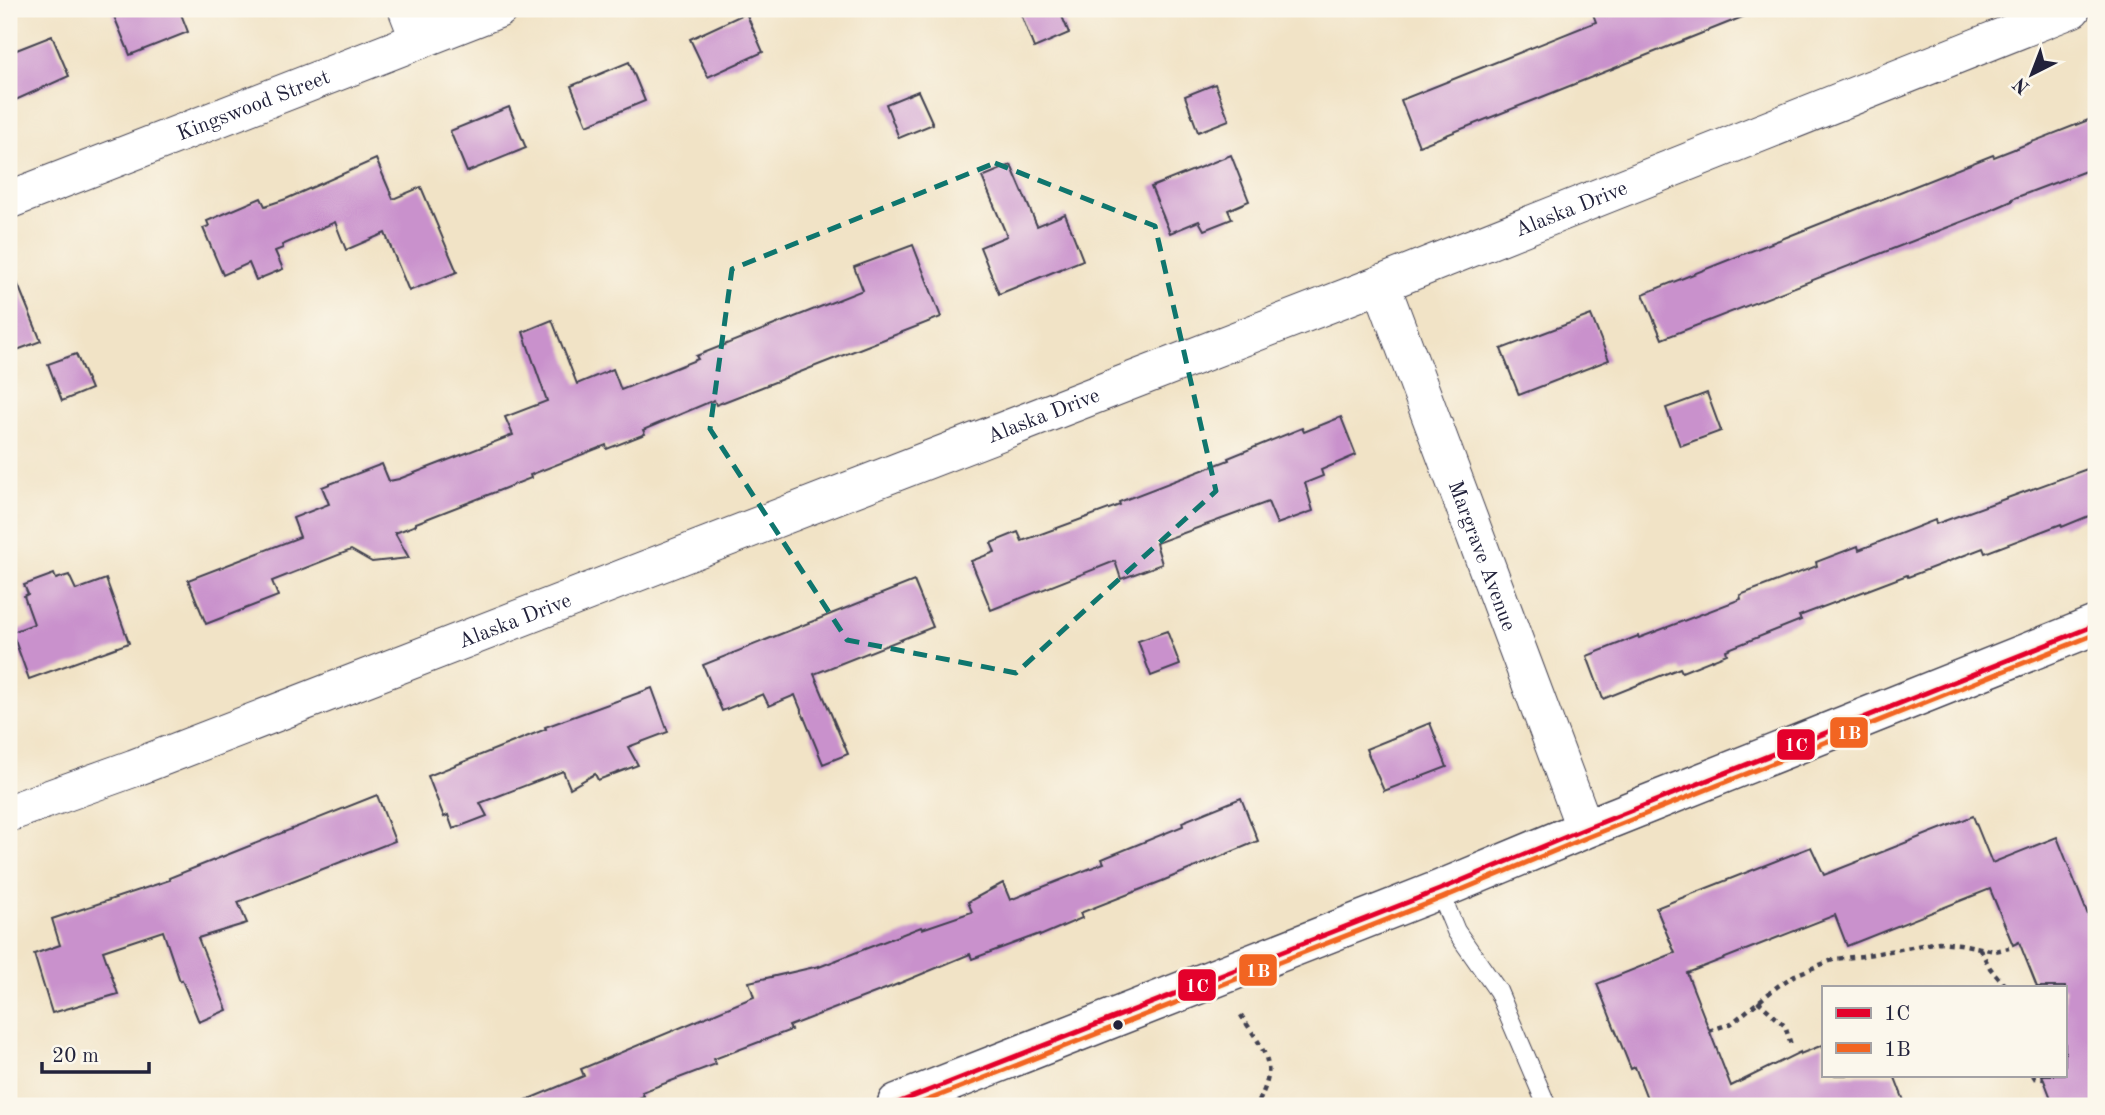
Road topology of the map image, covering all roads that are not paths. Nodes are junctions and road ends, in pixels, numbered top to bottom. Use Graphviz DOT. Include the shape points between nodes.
graph roads {
  1 [pos="499,9"];
  2 [pos="2072,9"];
  3 [pos="413,24"];
  4 [pos="9,200"];
  5 [pos="1381,284"];
  6 [pos="2096,625"];
  7 [pos="9,813"];
  8 [pos="1585,829"];
  9 [pos="1439,890"];
  10 [pos="894,1105"];
  11 [pos="1547,1106"];
  1 -- 3 [label="street, Kingswood Street"];
  2 -- 5 [label="street, Alaska Drive"];
  3 -- 4 [label="street, Kingswood Street"];
  5 -- 7 [label="street, Alaska Drive"];
  5 -- 8 [label="street, Margrave Avenue"];
  6 -- 8 [label="street"];
  8 -- 9 [label="street"];
  9 -- 10 [label="street"];
  9 -- 11 [label="lane" via="1456,931 1498,990"];
}
